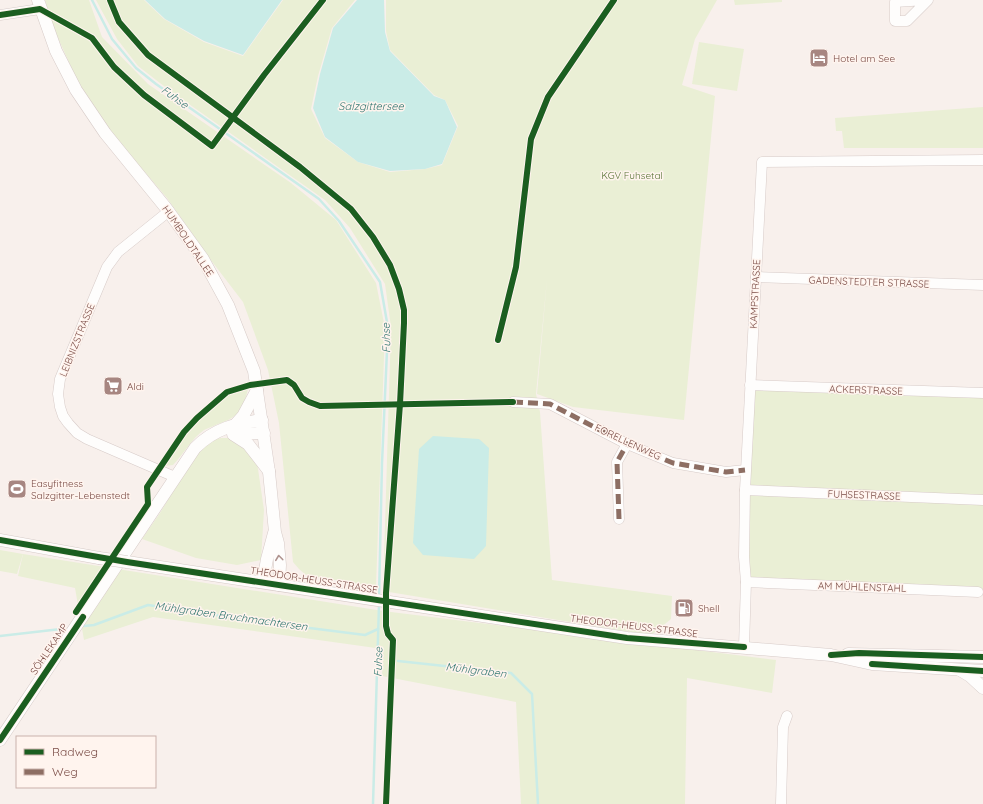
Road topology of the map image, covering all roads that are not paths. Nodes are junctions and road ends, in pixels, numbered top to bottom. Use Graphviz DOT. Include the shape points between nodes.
graph roads {
  1 [pos="39,4"];
  2 [pos="0,15"];
  3 [pos="983,160"];
  4 [pos="169,211"];
  5 [pos="756,277"];
  6 [pos="983,286"];
  7 [pos="750,385"];
  8 [pos="257,390"];
  9 [pos="983,393"];
  10 [pos="513,402"];
  11 [pos="262,420"];
  12 [pos="235,429"];
  13 [pos="264,433"];
  14 [pos="627,444"];
  15 [pos="746,470"];
  16 [pos="269,472"];
  17 [pos="175,478"];
  18 [pos="744,490"];
  19 [pos="983,500"];
  20 [pos="619,519"];
  21 [pos="275,532"];
  22 [pos="0,540"];
  23 [pos="263,582"];
  24 [pos="746,582"];
  25 [pos="279,584"];
  26 [pos="978,592"];
  27 [pos="744,647"];
  28 [pos="831,655"];
  29 [pos="983,657"];
  30 [pos="959,670"];
  31 [pos="983,671"];
  32 [pos="983,688"];
  33 [pos="787,716"];
  34 [pos="0,740"];
  35 [pos="781,804"];
  1 -- 2 [label="street"];
  1 -- 4 [label="street, HUMBOLDTALLEE" via="56,51 76,90 105,133"];
  3 -- 5 [label="street, KAMPSTRASSE" via="762,162"];
  4 -- 8 [label="street, HUMBOLDTALLEE" via="203,260 228,305 254,371"];
  4 -- 17 [label="street, LEIBNIZSTRASSE" via="118,252 107,267 60,379 58,394 63,416 77,433"];
  5 -- 6 [label="street, GADENSTEDTER STRASSE"];
  5 -- 7 [label="street, KAMPSTRASSE"];
  7 -- 9 [label="street, ACKERSTRASSE"];
  7 -- 15 [label="street, KAMPSTRASSE"];
  8 -- 11 [label="street, HUMBOLDTALLEE"];
  8 -- 12 [label="street"];
  10 -- 14 [label="street, FORELLENWEG" via="550,404"];
  11 -- 12 [label="street, SÖHLEKAMP"];
  11 -- 13 [label="street, HUMBOLDTALLEE"];
  12 -- 13 [label="street"];
  12 -- 16 [label="street"];
  12 -- 17 [label="street, SÖHLEKAMP" via="218,431 206,437 195,448"];
  13 -- 16 [label="street, HUMBOLDTALLEE"];
  14 -- 15 [label="street, FORELLENWEG" via="673,462 726,472"];
  14 -- 20 [label="street" via="617,462"];
  15 -- 18 [label="street, KAMPSTRASSE"];
  16 -- 21 [label="street, HUMBOLDTALLEE"];
  17 -- 34 [label="street, SÖHLEKAMP"];
  18 -- 19 [label="street, FUHSESTRASSE"];
  18 -- 24 [label="street, KAMPSTRASSE"];
  21 -- 23 [label="street, HUMBOLDTALLEE"];
  25 -- 21 [label="street, HUMBOLDTALLEE, one-way" via="280,565"];
  22 -- 23 [label="street, THEODOR-HEUSS-STRASSE, bridge" via="99,558"];
  23 -- 25 [label="street, THEODOR-HEUSS-STRASSE"];
  24 -- 26 [label="street, AM MÜHLENSTAHL"];
  24 -- 27 [label="street, KAMPSTRASSE"];
  25 -- 27 [label="street, THEODOR-HEUSS-STRASSE" via="627,638"];
  27 -- 28 [label="street, THEODOR-HEUSS-STRASSE"];
  28 -- 29 [label="street" via="859,653"];
  28 -- 30 [label="street" via="872,664"];
  30 -- 31 [label="street"];
  30 -- 32 [label="street"];
  33 -- 35 [label="street" via="784,727"];
}
